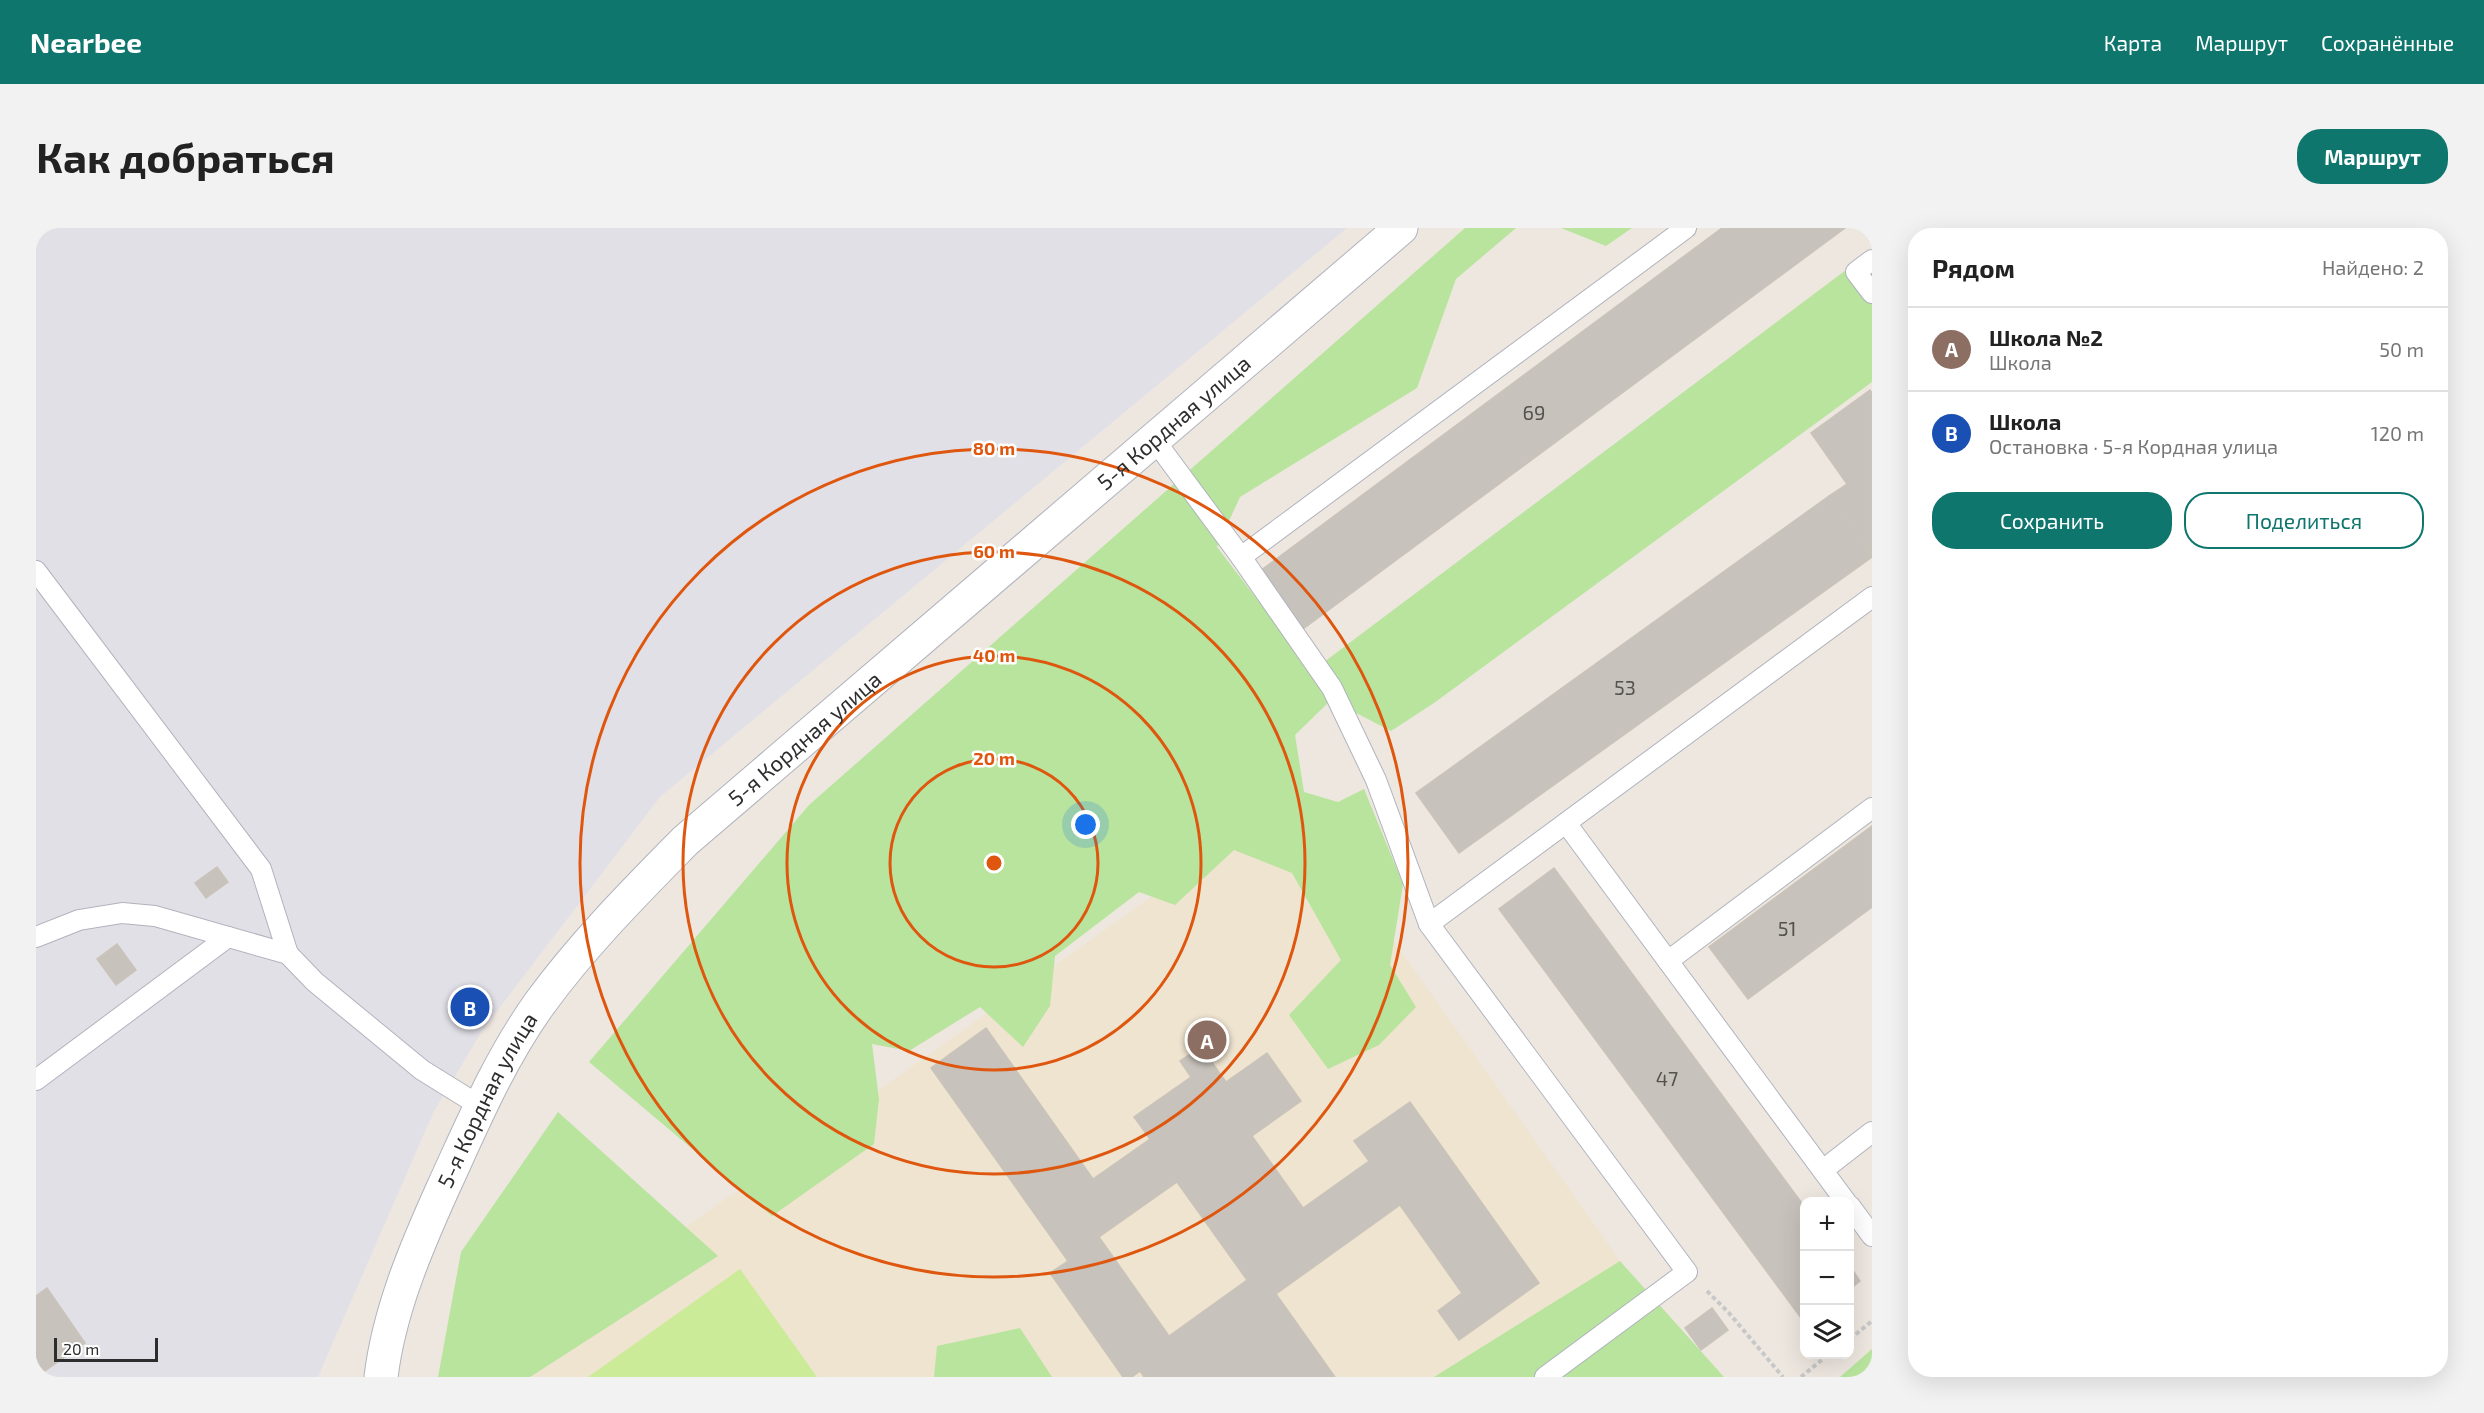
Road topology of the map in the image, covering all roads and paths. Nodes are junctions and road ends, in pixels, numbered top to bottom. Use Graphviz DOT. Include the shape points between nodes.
graph roads {
  1 [pos="1401,228"];
  2 [pos="1686,228"];
  3 [pos="1872,260"];
  4 [pos="1872,293"];
  5 [pos="1153,438"];
  6 [pos="1241,557"];
  7 [pos="36,571"];
  8 [pos="1872,597"];
  9 [pos="1872,808"];
  10 [pos="1566,823"];
  11 [pos="1429,924"];
  12 [pos="36,937"];
  13 [pos="228,937"];
  14 [pos="288,954"];
  15 [pos="1668,961"];
  16 [pos="36,1080"];
  17 [pos="480,1106"];
  18 [pos="1872,1132"];
  19 [pos="1823,1170"];
  20 [pos="1842,1197"];
  21 [pos="1854,1211"];
  22 [pos="1872,1236"];
  23 [pos="1687,1272"];
  24 [pos="1872,1321"];
  25 [pos="1854,1336"];
  26 [pos="1823,1359"];
  27 [pos="381,1377"];
  28 [pos="1545,1377"];
  29 [pos="1783,1377"];
  30 [pos="1801,1377"];
  1 -- 5 [label="main road, 5-я Кордная улица"];
  2 -- 6 [label="lane"];
  3 -- 4 [label="lane" via="1856,272"];
  5 -- 6 [label="lane"];
  5 -- 17 [label="main road, 5-я Кордная улица" via="685,841 600,927 540,1004"];
  6 -- 11 [label="lane" via="1332,688 1376,780"];
  7 -- 14 [label="lane" via="261,869"];
  8 -- 10 [label="lane"];
  9 -- 15 [label="lane"];
  10 -- 11 [label="lane"];
  10 -- 15 [label="lane"];
  11 -- 23 [label="lane"];
  12 -- 13 [label="lane" via="79,920 122,913 154,916"];
  13 -- 14 [label="lane"];
  13 -- 16 [label="lane"];
  14 -- 17 [label="lane" via="315,982 422,1070"];
  15 -- 19 [label="lane"];
  17 -- 27 [label="main road, 5-я Кордная улица" via="414,1252 385,1347"];
  18 -- 19 [label="lane"];
  19 -- 20 [label="lane"];
  21 -- 22 [label="lane"];
  23 -- 28 [label="lane"];
  23 -- 29 [label="path" via="1729,1313"];
  24 -- 25 [label="path"];
  26 -- 30 [label="path"];
}
